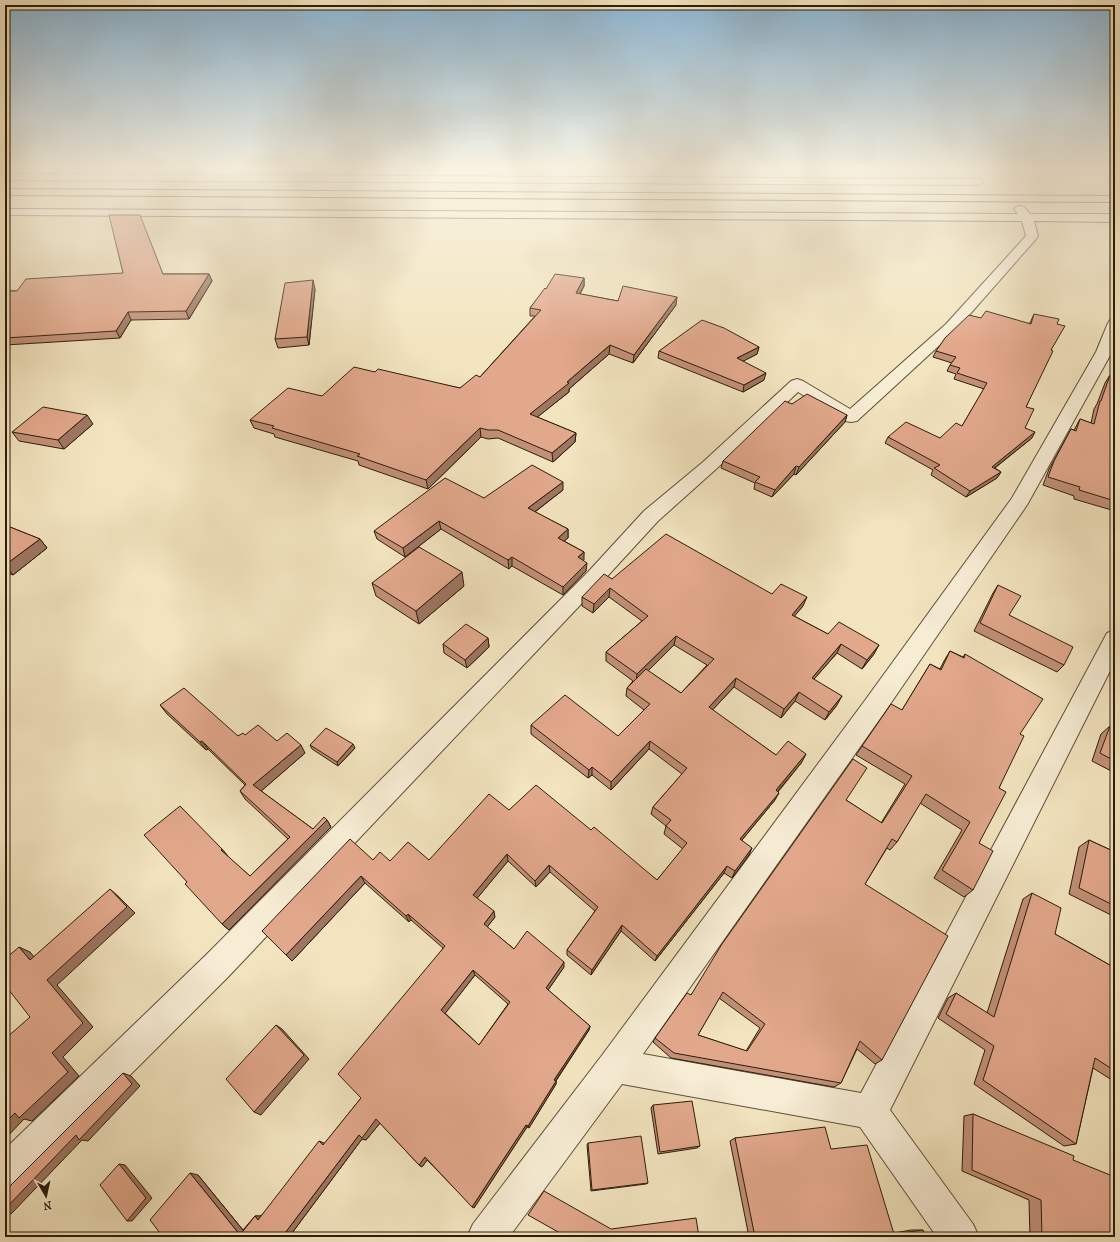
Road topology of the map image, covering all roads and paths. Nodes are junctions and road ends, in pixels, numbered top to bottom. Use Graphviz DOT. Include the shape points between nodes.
graph roads {
  1 [pos="1029,227"];
  2 [pos="1115,323"];
  3 [pos="1115,639"];
  4 [pos="615,1066"];
  5 [pos="870,1112"];
  6 [pos="5,1174"];
  7 [pos="486,1237"];
  8 [pos="960,1237"];
  1 -- 6 [label="street" via="1032,236 951,327 851,417 797,384 651,516 222,960"];
  2 -- 4 [label="street" via="1104,352 1020,501"];
  3 -- 5 [label="street"];
  4 -- 5 [label="street"];
  4 -- 7 [label="street"];
  5 -- 8 [label="street"];
}
